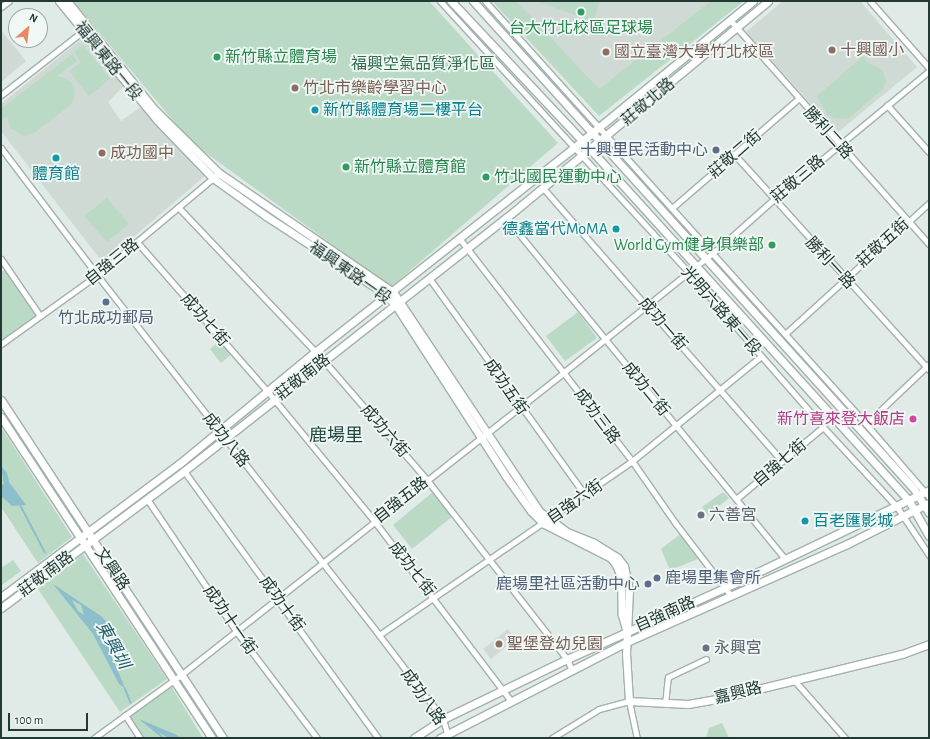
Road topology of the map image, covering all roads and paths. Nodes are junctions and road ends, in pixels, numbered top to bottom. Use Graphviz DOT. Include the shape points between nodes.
graph roads {
  1 [pos="9,1"];
  2 [pos="59,1"];
  3 [pos="67,1"];
  4 [pos="440,1"];
  5 [pos="445,1"];
  6 [pos="451,1"];
  7 [pos="473,1"];
  8 [pos="485,1"];
  9 [pos="753,1"];
  10 [pos="768,1"];
  11 [pos="870,1"];
  12 [pos="1,6"];
  13 [pos="447,9"];
  14 [pos="730,20"];
  15 [pos="736,27"];
  16 [pos="84,30"];
  17 [pos="929,70"];
  18 [pos="1,95"];
  19 [pos="798,99"];
  20 [pos="887,105"];
  21 [pos="599,127"];
  22 [pos="593,132"];
  23 [pos="607,136"];
  24 [pos="583,140"];
  25 [pos="601,141"];
  26 [pos="839,145"];
  27 [pos="574,147"];
  28 [pos="1,148"];
  29 [pos="591,150"];
  30 [pos="929,152"];
  31 [pos="734,154"];
  32 [pos="582,156"];
  33 [pos="219,173"];
  34 [pos="213,178"];
  35 [pos="543,188"];
  36 [pos="773,200"];
  37 [pos="929,203"];
  38 [pos="178,207"];
  39 [pos="672,208"];
  40 [pos="506,218"];
  41 [pos="908,220"];
  42 [pos="459,238"];
  43 [pos="137,242"];
  44 [pos="929,244"];
  45 [pos="468,248"];
  46 [pos="712,253"];
  47 [pos="705,258"];
  48 [pos="1,259"];
  49 [pos="695,266"];
  50 [pos="688,272"];
  51 [pos="97,275"];
  52 [pos="429,278"];
  53 [pos="844,278"];
  54 [pos="391,294"];
  55 [pos="397,302"];
  56 [pos="646,305"];
  57 [pos="40,316"];
  58 [pos="785,334"];
  59 [pos="605,339"];
  60 [pos="1,344"];
  61 [pos="315,352"];
  62 [pos="760,357"];
  63 [pos="324,361"];
  64 [pos="928,367"];
  65 [pos="564,372"];
  66 [pos="720,390"];
  67 [pos="268,392"];
  68 [pos="1,400"];
  69 [pos="274,400"];
  70 [pos="519,407"];
  71 [pos="1,418"];
  72 [pos="866,424"];
  73 [pos="677,427"];
  74 [pos="823,427"];
  75 [pos="220,432"];
  76 [pos="484,435"];
  77 [pos="225,439"];
  78 [pos="782,461"];
  79 [pos="632,462"];
  80 [pos="184,471"];
  81 [pos="427,480"];
  82 [pos="926,494"];
  83 [pos="585,495"];
  84 [pos="147,499"];
  85 [pos="736,499"];
  86 [pos="909,501"];
  87 [pos="927,504"];
  88 [pos="897,506"];
  89 [pos="914,510"];
  90 [pos="929,513"];
  91 [pos="903,516"];
  92 [pos="375,522"];
  93 [pos="546,522"];
  94 [pos="87,533"];
  95 [pos="929,536"];
  96 [pos="79,538"];
  97 [pos="92,540"];
  98 [pos="84,545"];
  99 [pos="929,555"];
  100 [pos="490,560"];
  101 [pos="785,560"];
  102 [pos="322,563"];
  103 [pos="726,587"];
  104 [pos="731,596"];
  105 [pos="1,597"];
  106 [pos="278,598"];
  107 [pos="435,598"];
  108 [pos="1,608"];
  109 [pos="236,631"];
  110 [pos="627,631"];
  111 [pos="379,635"];
  112 [pos="627,642"];
  113 [pos="929,644"];
  114 [pos="567,659"];
  115 [pos="706,659"];
  116 [pos="572,671"];
  117 [pos="182,674"];
  118 [pos="175,678"];
  119 [pos="793,679"];
  120 [pos="504,690"];
  121 [pos="510,700"];
  122 [pos="629,701"];
  123 [pos="665,704"];
  124 [pos="125,715"];
  125 [pos="443,719"];
  126 [pos="447,734"];
  127 [pos="94,738"];
  128 [pos="140,738"];
  129 [pos="212,738"];
  130 [pos="223,738"];
  131 [pos="317,738"];
  132 [pos="378,738"];
  133 [pos="414,738"];
  134 [pos="440,738"];
  135 [pos="552,738"];
  136 [pos="636,738"];
  137 [pos="845,738"];
  1 -- 12 [label="street"];
  2 -- 16 [label="street, 福興東路一段"];
  3 -- 33 [label="street, 福興東路一段" via="153,108"];
  4 -- 13 [label="street, 光明六路東一段"];
  5 -- 13 [label="street"];
  6 -- 24 [label="street, 光明六路東一段"];
  7 -- 22 [label="street, 光明六路東一段"];
  8 -- 21 [label="street, 光明六路東一段"];
  9 -- 14 [label="street, 莊敬北路"];
  10 -- 15 [label="street, 莊敬北路"];
  11 -- 17 [label="street"];
  13 -- 27 [label="street, 光明六路東一段"];
  14 -- 15 [label="street, 勝利二路"];
  14 -- 21 [label="street, 莊敬北路"];
  15 -- 19 [label="street, 勝利二路"];
  15 -- 23 [label="street, 莊敬北路"];
  16 -- 18 [label="street"];
  16 -- 34 [label="street, 福興東路一段" via="157,120"];
  17 -- 20 [label="street, 莊敬三路"];
  19 -- 26 [label="street, 勝利二路"];
  19 -- 31 [label="street, 莊敬二街"];
  20 -- 26 [label="street, 莊敬三路"];
  20 -- 30 [label="street"];
  21 -- 22 [label="street, 莊敬北路"];
  21 -- 23 [label="street, 光明六路東一段"];
  22 -- 24 [label="street, 莊敬南路"];
  22 -- 25 [label="street, 光明六路東一段"];
  23 -- 25 [label="street, 莊敬北路"];
  23 -- 39 [label="street, 光明六路東一段"];
  24 -- 27 [label="street, 莊敬南路"];
  24 -- 29 [label="street, 光明六路東一段"];
  25 -- 29 [label="street, 莊敬南路"];
  25 -- 47 [label="street, 光明六路東一段"];
  26 -- 36 [label="street, 莊敬三路"];
  26 -- 41 [label="street, 勝利二路"];
  27 -- 32 [label="street, 光明六路東一段"];
  27 -- 42 [label="street, 莊敬南路"];
  28 -- 51 [label="street, 成功八路"];
  29 -- 32 [label="street, 莊敬南路"];
  29 -- 49 [label="street, 光明六路東一段"];
  31 -- 36 [label="street, 勝利一路"];
  31 -- 39 [label="street, 莊敬二街"];
  32 -- 35 [label="street, 莊敬南路"];
  32 -- 50 [label="street, 光明六路東一段"];
  33 -- 34 [label="street, 自強三路"];
  33 -- 54 [label="street, 福興東路一段"];
  34 -- 38 [label="street, 自強三路"];
  34 -- 54 [label="street, 福興東路一段"];
  35 -- 40 [label="street, 莊敬南路"];
  35 -- 56 [label="street, 成功一街"];
  36 -- 46 [label="street, 莊敬三路"];
  36 -- 53 [label="street, 勝利一路"];
  37 -- 41 [label="street, 莊敬五街"];
  38 -- 43 [label="street, 自強三路"];
  38 -- 61 [label="street, 成功六街"];
  39 -- 46 [label="street, 光明六路東一段"];
  40 -- 45 [label="street, 莊敬南路"];
  40 -- 59 [label="street, 成功二街"];
  41 -- 44 [label="street, 勝利二路"];
  41 -- 53 [label="street, 莊敬五街"];
  42 -- 45 [label="street, 成功三路"];
  42 -- 54 [label="street, 莊敬南路"];
  43 -- 51 [label="street, 自強三路"];
  43 -- 67 [label="street, 成功七街"];
  45 -- 52 [label="street, 莊敬南路"];
  45 -- 65 [label="street, 成功三路"];
  46 -- 47 [label="street, 莊敬三路"];
  46 -- 58 [label="street, 光明六路東一段"];
  47 -- 49 [label="street, 自強五路"];
  47 -- 82 [label="street, 光明六路東一段"];
  48 -- 57 [label="street"];
  49 -- 50 [label="street, 自強五路"];
  49 -- 86 [label="street, 光明六路東一段"];
  50 -- 56 [label="street, 自強五路"];
  50 -- 62 [label="street, 光明六路東一段"];
  51 -- 57 [label="street, 自強三路"];
  51 -- 75 [label="street, 成功八路"];
  52 -- 55 [label="street, 莊敬南路"];
  52 -- 70 [label="street, 成功五街"];
  53 -- 58 [label="street, 莊敬五街"];
  53 -- 64 [label="street, 勝利一路"];
  54 -- 55 [label="street, 福興東路一段"];
  54 -- 61 [label="street, 莊敬南路"];
  55 -- 63 [label="street, 莊敬南路"];
  55 -- 76 [label="street, 福興東路一段"];
  56 -- 59 [label="street, 自強五路"];
  56 -- 66 [label="street, 成功一街"];
  57 -- 60 [label="street, 自強三路"];
  58 -- 72 [label="street, 光明六路東一段"];
  59 -- 65 [label="street, 自強五路"];
  59 -- 73 [label="street, 成功二街"];
  61 -- 63 [label="street, 成功六街"];
  61 -- 67 [label="street, 莊敬南路"];
  62 -- 66 [label="street, 自強六街"];
  62 -- 74 [label="street, 光明六路東一段"];
  63 -- 69 [label="street, 莊敬南路"];
  63 -- 81 [label="street, 成功六街"];
  64 -- 72 [label="street"];
  65 -- 70 [label="street, 自強五路"];
  65 -- 79 [label="street, 成功三路"];
  66 -- 73 [label="street, 自強六街"];
  66 -- 78 [label="street, 成功一街"];
  67 -- 69 [label="street, 成功七街"];
  67 -- 75 [label="street, 莊敬南路"];
  68 -- 94 [label="street, 文興路"];
  69 -- 77 [label="street, 莊敬南路"];
  69 -- 92 [label="street, 成功七街"];
  70 -- 76 [label="street, 自強五路"];
  70 -- 83 [label="street, 成功五街"];
  71 -- 96 [label="street, 文興路"];
  72 -- 82 [label="street, 光明六路東一段"];
  73 -- 79 [label="street, 自強六街"];
  73 -- 85 [label="street, 成功二街"];
  74 -- 78 [label="street, 自強七街"];
  74 -- 88 [label="street, 光明六路東一段"];
  75 -- 77 [label="street, 成功八路"];
  75 -- 94 [label="street, 莊敬南路"];
  76 -- 81 [label="street, 自強五路"];
  76 -- 93 [label="street, 福興東路一段"];
  77 -- 80 [label="street, 莊敬南路"];
  77 -- 102 [label="street, 成功八路"];
  78 -- 85 [label="street, 自強七街"];
  79 -- 83 [label="street, 自強六街"];
  79 -- 103 [label="street, 成功三路" via="676,524"];
  80 -- 84 [label="street, 莊敬南路"];
  80 -- 106 [label="street, 成功十街"];
  81 -- 92 [label="street, 自強五路"];
  81 -- 100 [label="street, 成功六街"];
  82 -- 86 [label="street, 自強南路"];
  82 -- 87 [label="street, 光明六路東一段"];
  83 -- 93 [label="street, 自強六街"];
  84 -- 97 [label="street, 莊敬南路"];
  84 -- 109 [label="street, 成功十一街"];
  85 -- 101 [label="street, 成功二街"];
  86 -- 88 [label="street, 自強南路"];
  86 -- 89 [label="street, 光明六路東一段"];
  87 -- 89 [label="street, 自強南路"];
  87 -- 90 [label="street, 光明六路東一段"];
  88 -- 91 [label="street, 光明六路東一段"];
  88 -- 101 [label="street, 自強南路"];
  89 -- 91 [label="street, 自強南路"];
  89 -- 95 [label="street, 光明六路東一段"];
  91 -- 99 [label="street, 光明六路東一段"];
  91 -- 104 [label="street, 自強南路"];
  92 -- 102 [label="street, 自強五路"];
  92 -- 107 [label="street, 成功七街"];
  93 -- 100 [label="street, 自強六街"];
  93 -- 110 [label="street, 福興東路一段" via="608,551 624,566 629,590"];
  94 -- 96 [label="street, 莊敬南路"];
  94 -- 97 [label="street, 文興路"];
  96 -- 98 [label="street, 文興路"];
  96 -- 105 [label="street, 莊敬南路"];
  97 -- 98 [label="street, 莊敬南路"];
  97 -- 117 [label="street, 文興路"];
  98 -- 108 [label="street, 莊敬南路"];
  98 -- 118 [label="street, 文興路"];
  100 -- 107 [label="street, 自強六街"];
  100 -- 114 [label="street, 成功六街"];
  101 -- 103 [label="street, 自強南路"];
  102 -- 106 [label="street, 自強五路"];
  102 -- 111 [label="street, 成功八路"];
  103 -- 104 [label="street, 成功三路"];
  103 -- 110 [label="street, 自強南路"];
  104 -- 112 [label="street, 自強南路"];
  106 -- 109 [label="street, 自強五路"];
  106 -- 132 [label="street, 成功十街"];
  107 -- 111 [label="street, 自強六街"];
  107 -- 120 [label="street, 成功七街"];
  109 -- 117 [label="street, 自強五路"];
  109 -- 131 [label="street, 成功十一街"];
  110 -- 112 [label="street, 福興東路一段"];
  110 -- 114 [label="street, 自強南路"];
  111 -- 125 [label="street, 成功八路"];
  112 -- 116 [label="street, 自強南路"];
  112 -- 122 [label="street, 福興東路一段"];
  113 -- 119 [label="street, 嘉興路" via="902,654"];
  114 -- 116 [label="street, 成功六街"];
  114 -- 120 [label="street, 自強南路"];
  115 -- 123 [label="street" via="668,677"];
  116 -- 121 [label="street, 自強南路"];
  117 -- 118 [label="street, 自強五路"];
  117 -- 130 [label="street, 文興路"];
  118 -- 124 [label="street, 自強五路"];
  118 -- 129 [label="street, 文興路"];
  119 -- 123 [label="street, 嘉興路" via="717,699 688,704"];
  119 -- 137 [label="street"];
  120 -- 121 [label="street, 成功七街"];
  120 -- 125 [label="street, 自強南路"];
  121 -- 126 [label="street, 自強南路"];
  122 -- 123 [label="street, 嘉興路"];
  122 -- 135 [label="street, 嘉興路" via="599,709"];
  122 -- 136 [label="street"];
  124 -- 127 [label="street, 自強五路"];
  124 -- 128 [label="street"];
  125 -- 126 [label="street, 成功八路"];
  125 -- 133 [label="street, 自強南路"];
  126 -- 134 [label="street, 自強南路"];
}
